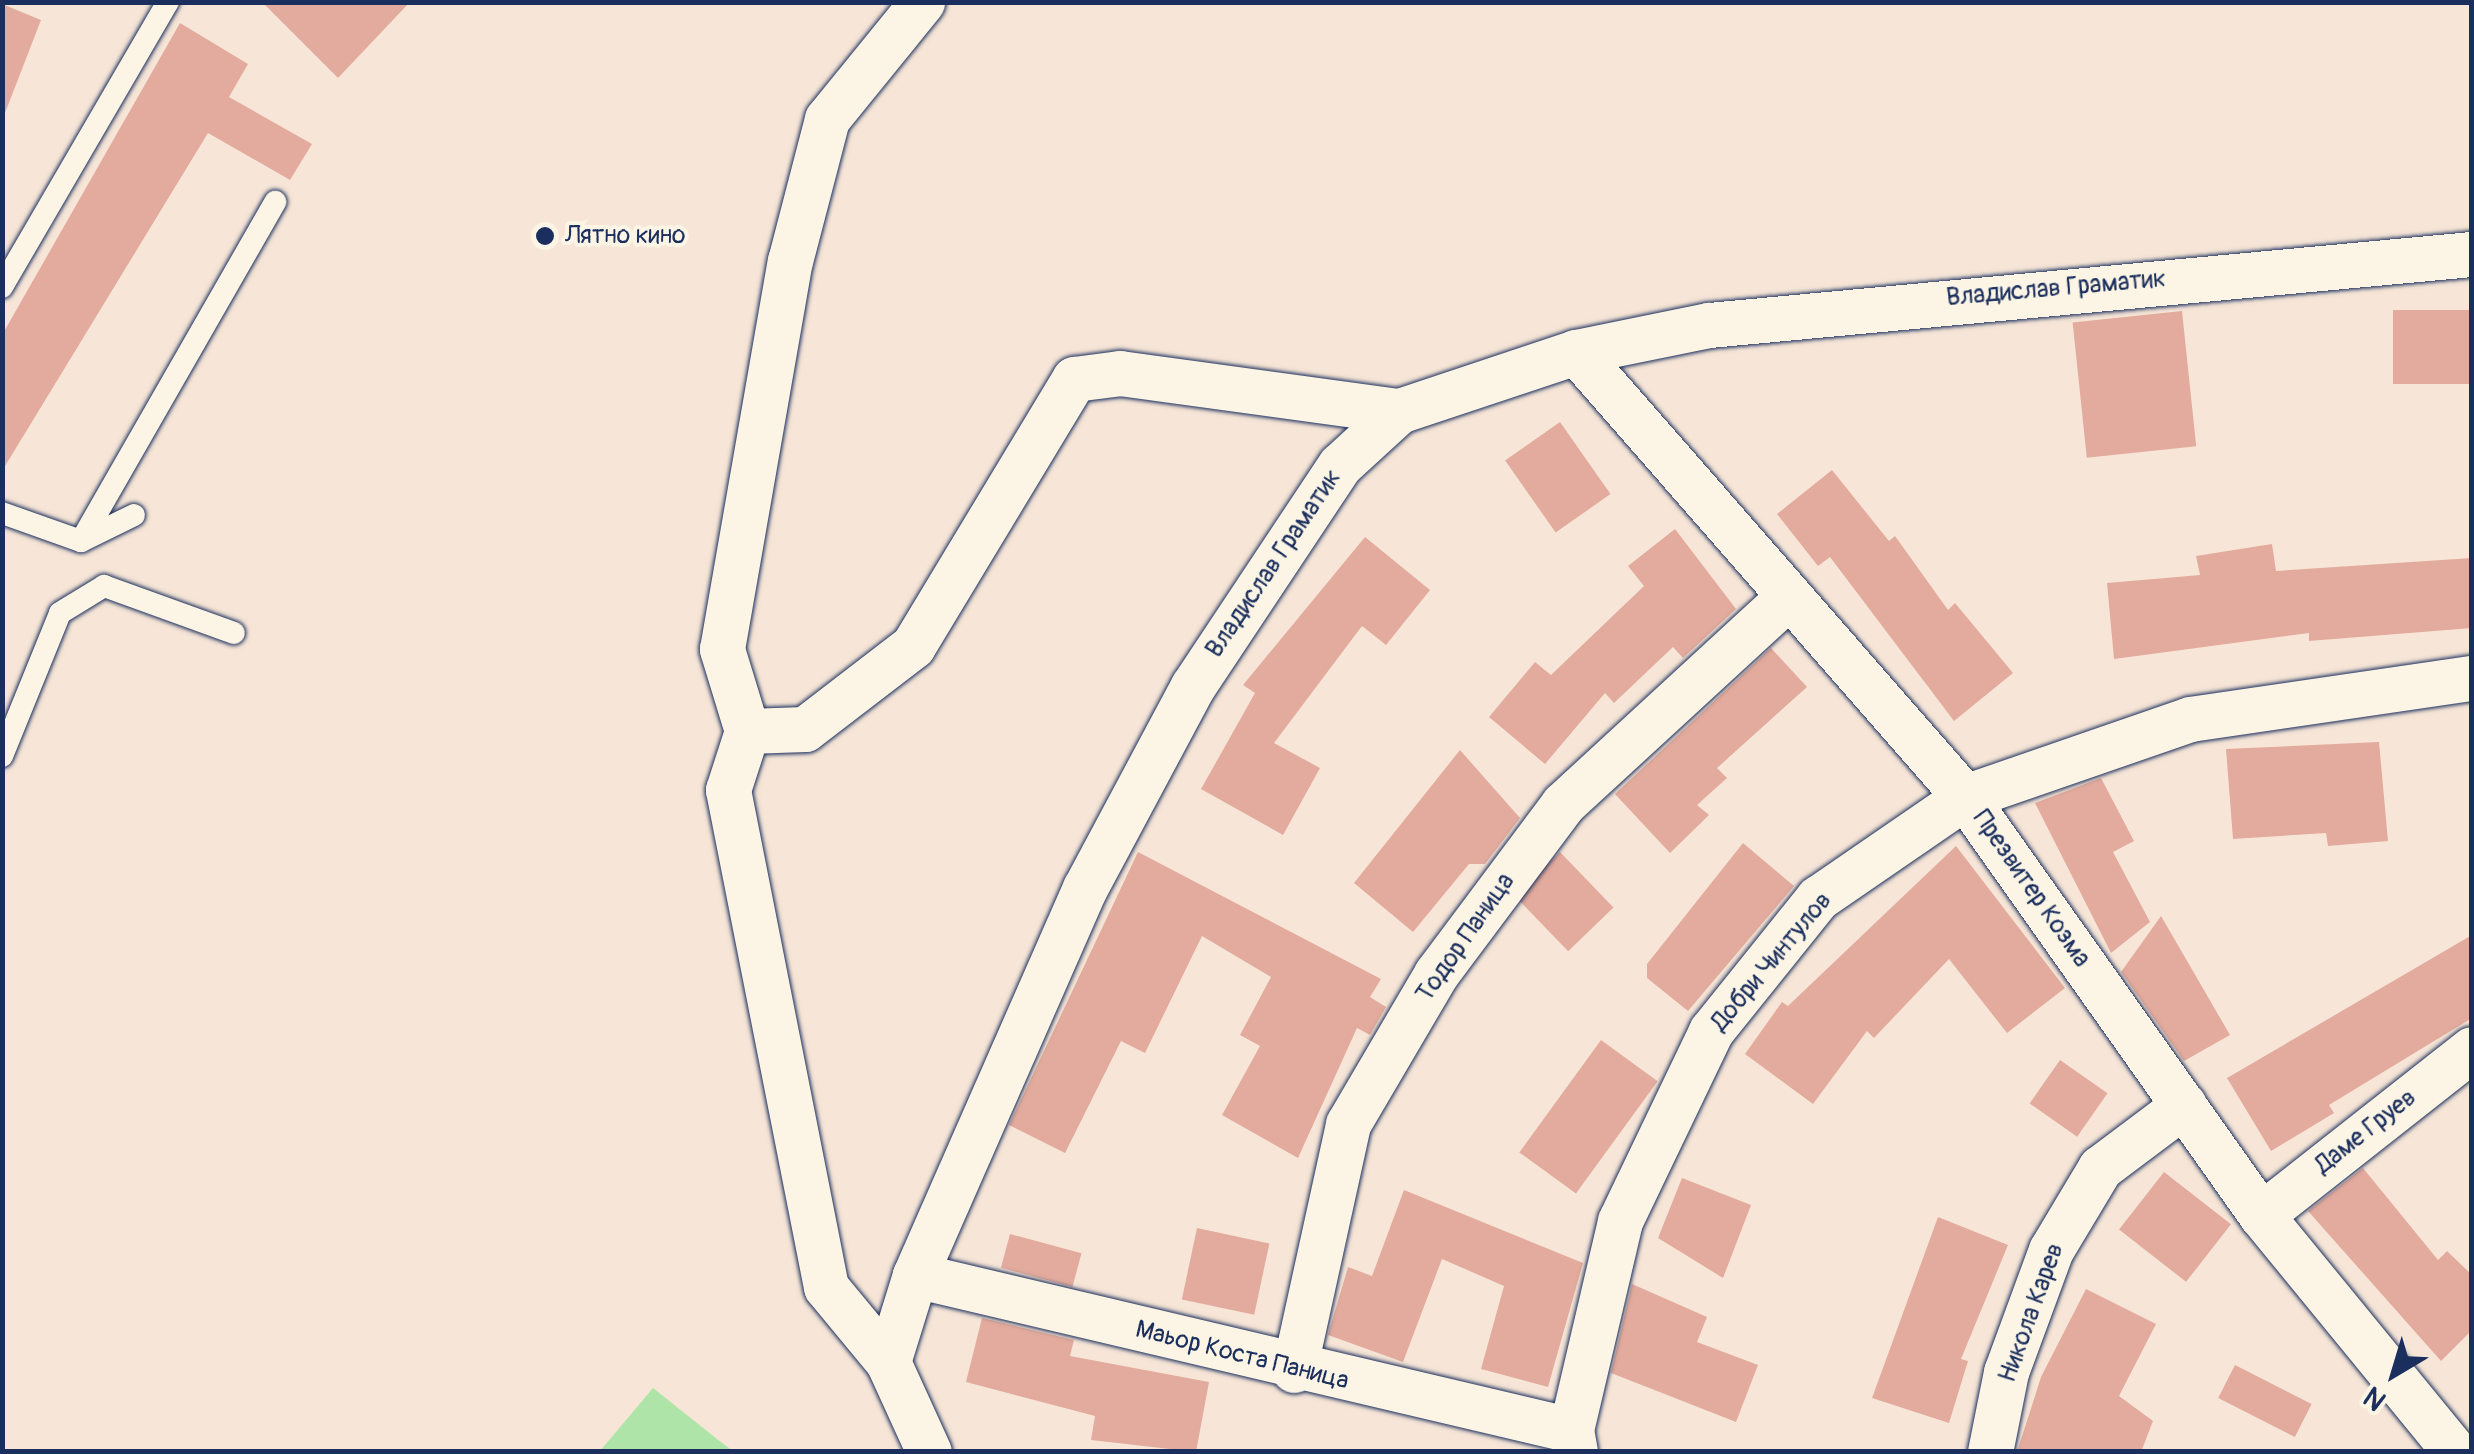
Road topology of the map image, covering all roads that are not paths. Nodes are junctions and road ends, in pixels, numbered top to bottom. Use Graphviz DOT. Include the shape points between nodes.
graph roads {
  1 [pos="168,2"];
  2 [pos="922,2"];
  3 [pos="275,202"];
  4 [pos="2472,254"];
  5 [pos="2,287"];
  6 [pos="1576,352"];
  7 [pos="1399,411"];
  8 [pos="2,513"];
  9 [pos="134,515"];
  10 [pos="81,541"];
  11 [pos="1788,596"];
  12 [pos="234,633"];
  13 [pos="2472,678"];
  14 [pos="746,731"];
  15 [pos="2,756"];
  16 [pos="1965,797"];
  17 [pos="2472,1049"];
  18 [pos="2184,1105"];
  19 [pos="2261,1215"];
  20 [pos="915,1275"];
  21 [pos="888,1362"];
  22 [pos="1294,1370"];
  23 [pos="1573,1441"];
  24 [pos="929,1452"];
  25 [pos="1990,1452"];
  26 [pos="2455,1452"];
  1 -- 5 [label="lane"];
  2 -- 14 [label="street" via="827,119 790,261 722,649"];
  3 -- 10 [label="lane"];
  4 -- 6 [label="street, Владислав Граматик" via="1871,304"];
  6 -- 7 [label="street, Владислав Граматик"];
  6 -- 11 [label="street, Презвитер Козма"];
  7 -- 14 [label="street" via="1120,374 1074,379 913,646 805,729"];
  7 -- 20 [label="street, Владислав Граматик" via="1340,465 1193,686 1085,888"];
  8 -- 10 [label="lane"];
  9 -- 10 [label="lane"];
  11 -- 16 [label="street, Презвитер Козма"];
  11 -- 22 [label="street, Тодор Паница" via="1564,804 1436,974 1348,1124"];
  12 -- 15 [label="lane" via="104,586 60,614"];
  13 -- 16 [label="street, Добри Чинтулов" via="2190,719"];
  14 -- 21 [label="street" via="728,790 826,1287"];
  16 -- 18 [label="street, Презвитер Козма"];
  16 -- 23 [label="street, Добри Чинтулов" via="1818,898 1711,1032 1620,1221"];
  17 -- 19 [label="street, Даме Груев"];
  18 -- 19 [label="street, Презвитер Козма"];
  18 -- 25 [label="street, Никола Карев" via="2100,1168 2051,1250 2006,1372"];
  19 -- 26 [label="street, Презвитер Козма"];
  20 -- 21 [label="street, Владислав Граматик"];
  20 -- 22 [label="street, Маьор Коста Паница"];
  21 -- 24 [label="street"];
  22 -- 23 [label="street, Маьор Коста Паница"];
}
